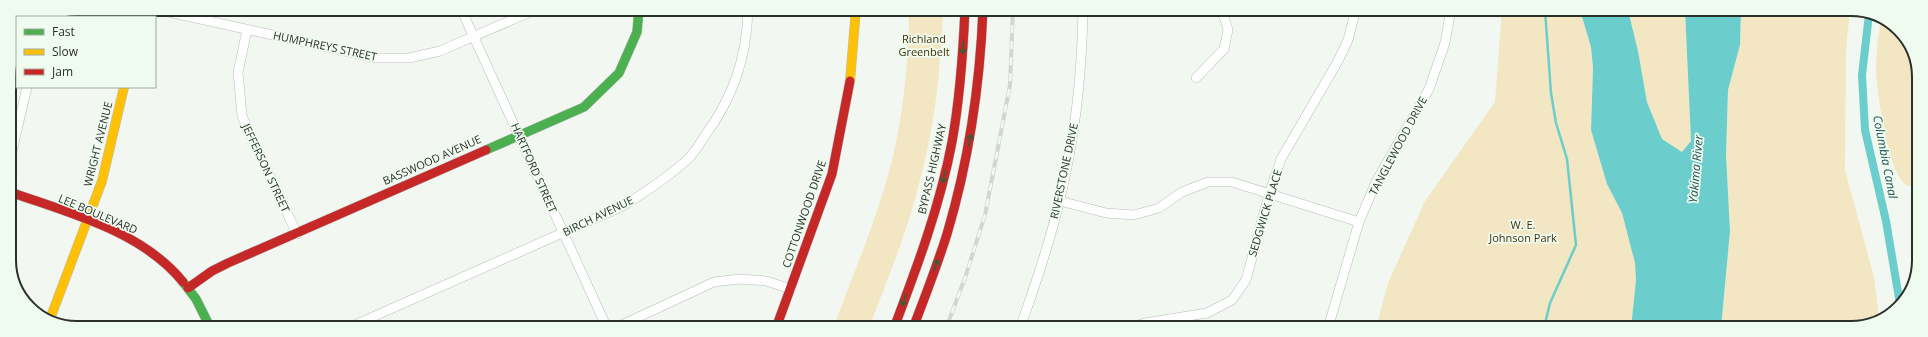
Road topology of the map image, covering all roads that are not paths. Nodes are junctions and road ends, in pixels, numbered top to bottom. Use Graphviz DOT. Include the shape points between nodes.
graph roads {
  1 [pos="186,16"];
  2 [pos="464,16"];
  3 [pos="521,16"];
  4 [pos="638,16"];
  5 [pos="748,16"];
  6 [pos="855,16"];
  7 [pos="965,16"];
  8 [pos="983,16"];
  9 [pos="1083,16"];
  10 [pos="1224,16"];
  11 [pos="1354,16"];
  12 [pos="1450,16"];
  13 [pos="247,30"];
  14 [pos="474,37"];
  15 [pos="1196,78"];
  16 [pos="27,88"];
  17 [pos="124,88"];
  18 [pos="16,134"];
  19 [pos="519,134"];
  20 [pos="16,194"];
  21 [pos="1269,194"];
  22 [pos="1060,201"];
  23 [pos="87,221"];
  24 [pos="1359,222"];
  25 [pos="564,233"];
  26 [pos="297,234"];
  27 [pos="188,288"];
  28 [pos="790,289"];
  29 [pos="52,315"];
  30 [pos="207,321"];
  31 [pos="366,321"];
  32 [pos="604,321"];
  33 [pos="631,321"];
  34 [pos="779,321"];
  35 [pos="897,321"];
  36 [pos="916,321"];
  37 [pos="1022,321"];
  38 [pos="1156,321"];
  39 [pos="1330,321"];
  1 -- 13 [label="street, HUMPHREYS STREET"];
  2 -- 14 [label="street, HARTFORD STREET"];
  3 -- 14 [label="street, HUMPHREYS STREET"];
  4 -- 19 [label="main road, BASSWOOD AVENUE" via="637,32 619,73 584,107"];
  5 -- 25 [label="street, BIRCH AVENUE" via="742,57 733,91 713,126 691,156 655,187 621,207"];
  6 -- 28 [label="main road, COTTONWOOD DRIVE" via="850,84 832,174"];
  7 -- 35 [label="main road, BYPASS HIGHWAY, one-way" via="963,63 952,144 925,245"];
  36 -- 8 [label="main road, one-way" via="947,234 961,183 978,93"];
  9 -- 22 [label="street, RIVERSTONE DRIVE" via="1076,114"];
  10 -- 15 [label="street" via="1228,30 1224,49"];
  11 -- 21 [label="street, SEDGWICK PLACE" via="1342,54 1281,159"];
  12 -- 24 [label="street, TANGLEWOOD DRIVE" via="1445,43 1429,89 1376,182"];
  13 -- 14 [label="street, HUMPHREYS STREET" via="377,58 417,56 440,51"];
  13 -- 26 [label="street, JEFFERSON STREET" via="238,72 242,116"];
  14 -- 19 [label="street, HARTFORD STREET"];
  16 -- 18 [label="street"];
  17 -- 23 [label="main road, WRIGHT AVENUE" via="106,166"];
  19 -- 25 [label="street, HARTFORD STREET"];
  19 -- 26 [label="main road, BASSWOOD AVENUE"];
  20 -- 23 [label="main road, LEE BOULEVARD"];
  21 -- 22 [label="street" via="1232,182 1208,182 1182,192 1159,208 1134,215 1106,213"];
  21 -- 24 [label="street"];
  21 -- 38 [label="street, SEDGWICK PLACE" via="1246,280 1232,300 1206,313"];
  22 -- 37 [label="street, RIVERSTONE DRIVE" via="1044,260"];
  23 -- 27 [label="main road, LEE BOULEVARD" via="144,248 165,264"];
  23 -- 29 [label="main road, WRIGHT AVENUE"];
  24 -- 39 [label="street, TANGLEWOOD DRIVE"];
  25 -- 31 [label="street, BIRCH AVENUE"];
  25 -- 32 [label="street, HARTFORD STREET"];
  26 -- 27 [label="main road, BASSWOOD AVENUE" via="224,266"];
  27 -- 30 [label="main road, LEE BOULEVARD"];
  28 -- 33 [label="street" via="766,281 740,279 714,282"];
  28 -- 34 [label="main road, COTTONWOOD DRIVE"];
}
